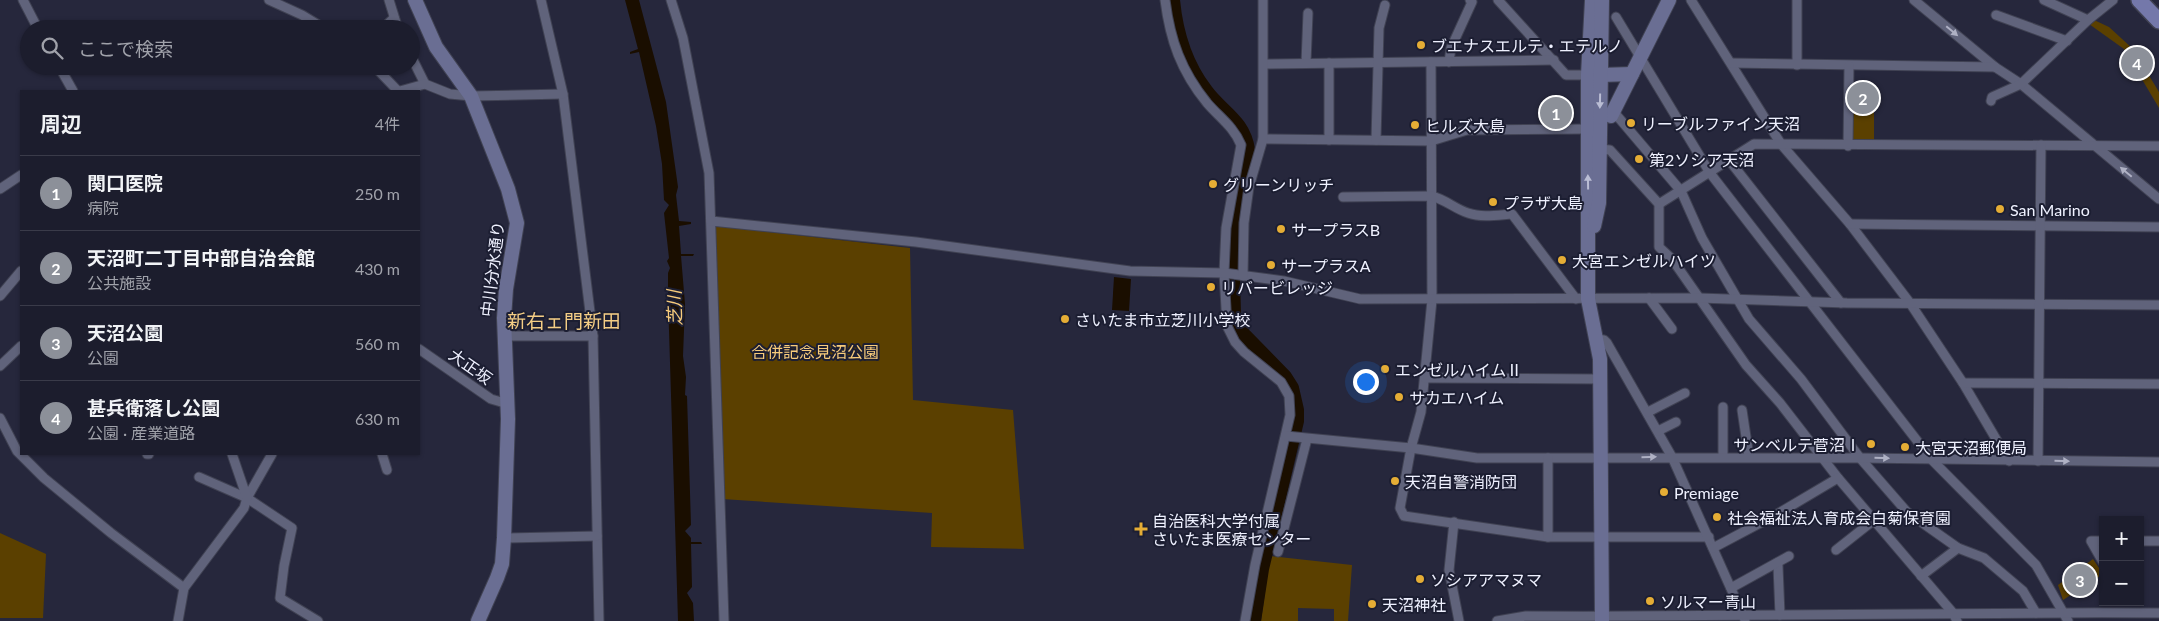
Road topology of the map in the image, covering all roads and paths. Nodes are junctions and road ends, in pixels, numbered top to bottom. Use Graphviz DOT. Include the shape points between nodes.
graph roads {
  1 [pos="22,0"];
  2 [pos="269,0"];
  3 [pos="389,0"];
  4 [pos="415,0"];
  5 [pos="541,0"];
  6 [pos="671,0"];
  7 [pos="1165,0"];
  8 [pos="1263,0"];
  9 [pos="1470,0"];
  10 [pos="1498,0"];
  11 [pos="1592,0"];
  12 [pos="1602,0"];
  13 [pos="1669,0"];
  14 [pos="1691,0"];
  15 [pos="1797,0"];
  16 [pos="1914,0"];
  17 [pos="2044,0"];
  18 [pos="2112,0"];
  19 [pos="2139,0"];
  20 [pos="1385,5"];
  21 [pos="1308,13"];
  22 [pos="1996,15"];
  23 [pos="1616,16"];
  24 [pos="394,18"];
  25 [pos="33,20"];
  26 [pos="310,20"];
  27 [pos="2088,20"];
  28 [pos="2159,21"];
  29 [pos="2067,41"];
  30 [pos="1640,57"];
  31 [pos="1554,60"];
  32 [pos="1430,62"];
  33 [pos="1449,62"];
  34 [pos="1306,63"];
  35 [pos="1328,63"];
  36 [pos="1378,63"];
  37 [pos="1264,64"];
  38 [pos="1731,64"];
  39 [pos="1797,65"];
  40 [pos="1849,66"];
  41 [pos="1995,67"];
  42 [pos="420,74"];
  43 [pos="1632,74"];
  44 [pos="64,75"];
  45 [pos="383,75"];
  46 [pos="1594,75"];
  47 [pos="425,84"];
  48 [pos="2021,84"];
  49 [pos="72,90"];
  50 [pos="398,90"];
  51 [pos="403,90"];
  52 [pos="563,94"];
  53 [pos="471,96"];
  54 [pos="1992,101"];
  55 [pos="1612,113"];
  56 [pos="1588,129"];
  57 [pos="1263,139"];
  58 [pos="1329,140"];
  59 [pos="1376,140"];
  60 [pos="1431,141"];
  61 [pos="1781,144"];
  62 [pos="2041,145"];
  63 [pos="2094,145"];
  64 [pos="1848,146"];
  65 [pos="2159,146"];
  66 [pos="1599,149"];
  67 [pos="1730,160"];
  68 [pos="1710,172"];
  69 [pos="20,176"];
  70 [pos="0,190"];
  71 [pos="1681,191"];
  72 [pos="1431,196"];
  73 [pos="1343,197"];
  74 [pos="2159,199"];
  75 [pos="1659,204"];
  76 [pos="711,221"];
  77 [pos="1850,224"];
  78 [pos="2039,225"];
  79 [pos="2159,227"];
  80 [pos="1589,248"];
  81 [pos="20,273"];
  82 [pos="1224,273"];
  83 [pos="1243,276"];
  84 [pos="0,296"];
  85 [pos="1649,298"];
  86 [pos="1699,298"];
  87 [pos="1582,299"];
  88 [pos="1736,299"];
  89 [pos="1432,300"];
  90 [pos="1811,302"];
  91 [pos="1841,303"];
  92 [pos="1910,303"];
  93 [pos="2039,304"];
  94 [pos="2159,305"];
  95 [pos="1672,329"];
  96 [pos="503,336"];
  97 [pos="594,336"];
  98 [pos="1596,339"];
  99 [pos="20,347"];
  100 [pos="420,350"];
  101 [pos="0,366"];
  102 [pos="1425,378"];
  103 [pos="1600,379"];
  104 [pos="1963,383"];
  105 [pos="2039,383"];
  106 [pos="2159,384"];
  107 [pos="1685,393"];
  108 [pos="508,404"];
  109 [pos="1723,407"];
  110 [pos="1742,410"];
  111 [pos="1648,412"];
  112 [pos="0,418"];
  113 [pos="1676,422"];
  114 [pos="1658,431"];
  115 [pos="1286,436"];
  116 [pos="1306,439"];
  117 [pos="1411,448"];
  118 [pos="20,454"];
  119 [pos="21,455"];
  120 [pos="232,455"];
  121 [pos="271,455"];
  122 [pos="382,455"];
  123 [pos="1672,457"];
  124 [pos="1723,457"];
  125 [pos="1749,457"];
  126 [pos="1548,458"];
  127 [pos="1600,458"];
  128 [pos="1821,458"];
  129 [pos="1860,458"];
  130 [pos="1932,460"];
  131 [pos="2009,461"];
  132 [pos="2038,461"];
  133 [pos="2159,462"];
  134 [pos="387,470"];
  135 [pos="199,477"];
  136 [pos="1838,478"];
  137 [pos="247,498"];
  138 [pos="1874,520"];
  139 [pos="1454,522"];
  140 [pos="597,536"];
  141 [pos="1548,537"];
  142 [pos="1601,537"];
  143 [pos="504,538"];
  144 [pos="1709,538"];
  145 [pos="2099,541"];
  146 [pos="2144,541"];
  147 [pos="2159,541"];
  148 [pos="1713,548"];
  149 [pos="1958,548"];
  150 [pos="1836,550"];
  151 [pos="1278,552"];
  152 [pos="2099,555"];
  153 [pos="1789,556"];
  154 [pos="1776,563"];
  155 [pos="1921,576"];
  156 [pos="184,588"];
  157 [pos="1731,588"];
  158 [pos="2118,606"];
  159 [pos="2064,612"];
  160 [pos="2036,613"];
  161 [pos="2120,613"];
  162 [pos="2159,613"];
  163 [pos="1780,615"];
  164 [pos="1955,617"];
  165 [pos="1602,619"];
  166 [pos="1745,619"];
  167 [pos="178,621"];
  168 [pos="318,621"];
  169 [pos="478,621"];
  170 [pos="600,621"];
  171 [pos="724,621"];
  172 [pos="1245,621"];
  173 [pos="1459,621"];
  174 [pos="1497,621"];
  175 [pos="2068,621"];
  1 -- 25 [label="street"];
  2 -- 26 [label="street"];
  3 -- 24 [label="street"];
  4 -- 53 [label="street, 中川分水通り" via="436,47"];
  5 -- 52 [label="street"];
  6 -- 76 [label="street" via="683,38 709,173"];
  7 -- 82 [label="street" via="1174,48 1190,80 1236,133 1241,145 1228,210"];
  8 -- 37 [label="street"];
  9 -- 33 [label="street" via="1472,2 1451,48"];
  10 -- 31 [label="street"];
  11 -- 46 [label="street"];
  12 -- 46 [label="street"];
  13 -- 30 [label="street"];
  14 -- 38 [label="street"];
  15 -- 39 [label="street"];
  16 -- 41 [label="street, one-way"];
  17 -- 27 [label="street"];
  18 -- 27 [label="street"];
  19 -- 28 [label="main road"];
  20 -- 36 [label="street" via="1379,28"];
  21 -- 34 [label="street"];
  22 -- 29 [label="street"];
  23 -- 30 [label="street"];
  27 -- 29 [label="street"];
  29 -- 48 [label="street"];
  30 -- 43 [label="street"];
  30 -- 68 [label="street"];
  31 -- 33 [label="street"];
  31 -- 46 [label="street" via="1566,75"];
  32 -- 33 [label="street"];
  32 -- 36 [label="street"];
  32 -- 60 [label="street"];
  34 -- 35 [label="street"];
  34 -- 37 [label="street"];
  35 -- 36 [label="street"];
  35 -- 58 [label="street"];
  36 -- 59 [label="street"];
  37 -- 57 [label="street"];
  38 -- 39 [label="street"];
  38 -- 61 [label="street"];
  39 -- 40 [label="street"];
  40 -- 41 [label="street"];
  40 -- 64 [label="street"];
  41 -- 48 [label="street"];
  42 -- 47 [label="street"];
  43 -- 46 [label="street"];
  43 -- 55 [label="street"];
  44 -- 49 [label="street"];
  45 -- 50 [label="street"];
  46 -- 56 [label="street"];
  46 -- 66 [label="street, one-way"];
  47 -- 51 [label="street"];
  47 -- 53 [label="street" via="450,94"];
  48 -- 54 [label="street" via="1992,97"];
  48 -- 63 [label="street"];
  52 -- 53 [label="street"];
  52 -- 97 [label="street"];
  53 -- 96 [label="street, 中川分水通り" via="508,188 518,223 506,288"];
  55 -- 71 [label="street"];
  56 -- 60 [label="street" via="1467,130"];
  80 -- 56 [label="street, one-way"];
  57 -- 58 [label="street"];
  57 -- 83 [label="street" via="1249,188 1244,222"];
  58 -- 59 [label="street"];
  59 -- 60 [label="street"];
  60 -- 72 [label="street"];
  61 -- 64 [label="street"];
  61 -- 67 [label="street" via="1754,144"];
  61 -- 77 [label="street"];
  62 -- 63 [label="street"];
  62 -- 64 [label="street"];
  62 -- 78 [label="street"];
  63 -- 65 [label="street"];
  74 -- 63 [label="street, one-way"];
  66 -- 75 [label="street" via="1610,150"];
  66 -- 80 [label="street" via="1599,203"];
  67 -- 68 [label="street"];
  67 -- 91 [label="street"];
  68 -- 71 [label="street"];
  68 -- 90 [label="street"];
  69 -- 70 [label="street"];
  71 -- 75 [label="street"];
  71 -- 88 [label="street" via="1702,238"];
  72 -- 73 [label="street"];
  72 -- 87 [label="street" via="1468,213 1484,216 1512,214"];
  72 -- 89 [label="street"];
  75 -- 86 [label="street" via="1659,247 1672,259"];
  76 -- 82 [label="street" via="916,242 1130,271"];
  76 -- 171 [label="street"];
  77 -- 78 [label="street"];
  77 -- 92 [label="street"];
  78 -- 79 [label="street"];
  78 -- 93 [label="street"];
  80 -- 87 [label="street"];
  81 -- 84 [label="street"];
  82 -- 83 [label="street"];
  82 -- 115 [label="street" via="1227,326 1235,342 1281,382 1288,396 1290,415"];
  83 -- 89 [label="street" via="1284,281 1360,299"];
  85 -- 86 [label="street"];
  85 -- 87 [label="street"];
  85 -- 95 [label="street"];
  86 -- 88 [label="street"];
  86 -- 128 [label="street" via="1746,365 1780,403"];
  87 -- 89 [label="street"];
  87 -- 98 [label="street"];
  88 -- 90 [label="street"];
  88 -- 129 [label="street"];
  89 -- 102 [label="street"];
  90 -- 91 [label="street"];
  90 -- 130 [label="street"];
  91 -- 92 [label="street"];
  92 -- 93 [label="street"];
  92 -- 104 [label="street"];
  93 -- 94 [label="street"];
  93 -- 105 [label="street"];
  96 -- 97 [label="street"];
  96 -- 108 [label="street, 中川分水通り"];
  97 -- 140 [label="street"];
  98 -- 103 [label="street"];
  98 -- 111 [label="street" via="1607,343"];
  99 -- 101 [label="street"];
  100 -- 108 [label="street, 大正坂" via="491,399"];
  102 -- 103 [label="street"];
  102 -- 117 [label="street" via="1421,412"];
  103 -- 127 [label="street"];
  104 -- 105 [label="street"];
  104 -- 131 [label="street"];
  105 -- 106 [label="street"];
  105 -- 132 [label="street"];
  107 -- 111 [label="street"];
  108 -- 143 [label="street, 中川分水通り"];
  109 -- 124 [label="street"];
  110 -- 125 [label="street"];
  111 -- 114 [label="street"];
  112 -- 118 [label="street"];
  113 -- 114 [label="street"];
  114 -- 123 [label="street"];
  115 -- 116 [label="street"];
  115 -- 172 [label="street"];
  116 -- 117 [label="street"];
  116 -- 151 [label="street"];
  117 -- 126 [label="street" via="1477,458"];
  117 -- 139 [label="street" via="1400,508 1404,516"];
  119 -- 156 [label="street" via="111,533"];
  120 -- 137 [label="street"];
  121 -- 137 [label="street"];
  122 -- 134 [label="street"];
  123 -- 124 [label="street"];
  127 -- 123 [label="street, one-way"];
  123 -- 144 [label="street"];
  124 -- 125 [label="street"];
  125 -- 128 [label="street"];
  126 -- 127 [label="street"];
  126 -- 141 [label="street"];
  127 -- 142 [label="street"];
  128 -- 129 [label="street"];
  128 -- 136 [label="street"];
  129 -- 130 [label="street, one-way"];
  129 -- 149 [label="street" via="1907,512"];
  130 -- 131 [label="street"];
  130 -- 159 [label="street" via="2036,565"];
  131 -- 132 [label="street"];
  132 -- 133 [label="street, one-way"];
  135 -- 137 [label="street"];
  136 -- 138 [label="street"];
  136 -- 148 [label="street"];
  137 -- 156 [label="street" via="237,519"];
  137 -- 168 [label="street" via="292,528 280,598"];
  138 -- 150 [label="street"];
  138 -- 155 [label="street"];
  139 -- 141 [label="street"];
  139 -- 173 [label="street" via="1449,570"];
  140 -- 143 [label="street"];
  140 -- 170 [label="street"];
  141 -- 142 [label="street"];
  142 -- 144 [label="street"];
  142 -- 165 [label="street"];
  143 -- 169 [label="street, 中川分水通り" via="502,564"];
  144 -- 148 [label="street"];
  145 -- 152 [label="street" via="2091,541"];
  146 -- 147 [label="street"];
  148 -- 157 [label="street"];
  149 -- 155 [label="street"];
  149 -- 160 [label="street" via="1984,558 2023,591"];
  153 -- 154 [label="street"];
  154 -- 157 [label="street"];
  154 -- 163 [label="street"];
  155 -- 164 [label="street"];
  156 -- 167 [label="street"];
  157 -- 166 [label="street"];
  158 -- 161 [label="street"];
  159 -- 160 [label="street"];
  159 -- 161 [label="street"];
  159 -- 175 [label="street"];
  160 -- 164 [label="street"];
  161 -- 162 [label="street"];
  163 -- 164 [label="street"];
  163 -- 166 [label="street"];
  165 -- 166 [label="street"];
  165 -- 174 [label="street" via="1526,616"];
}
